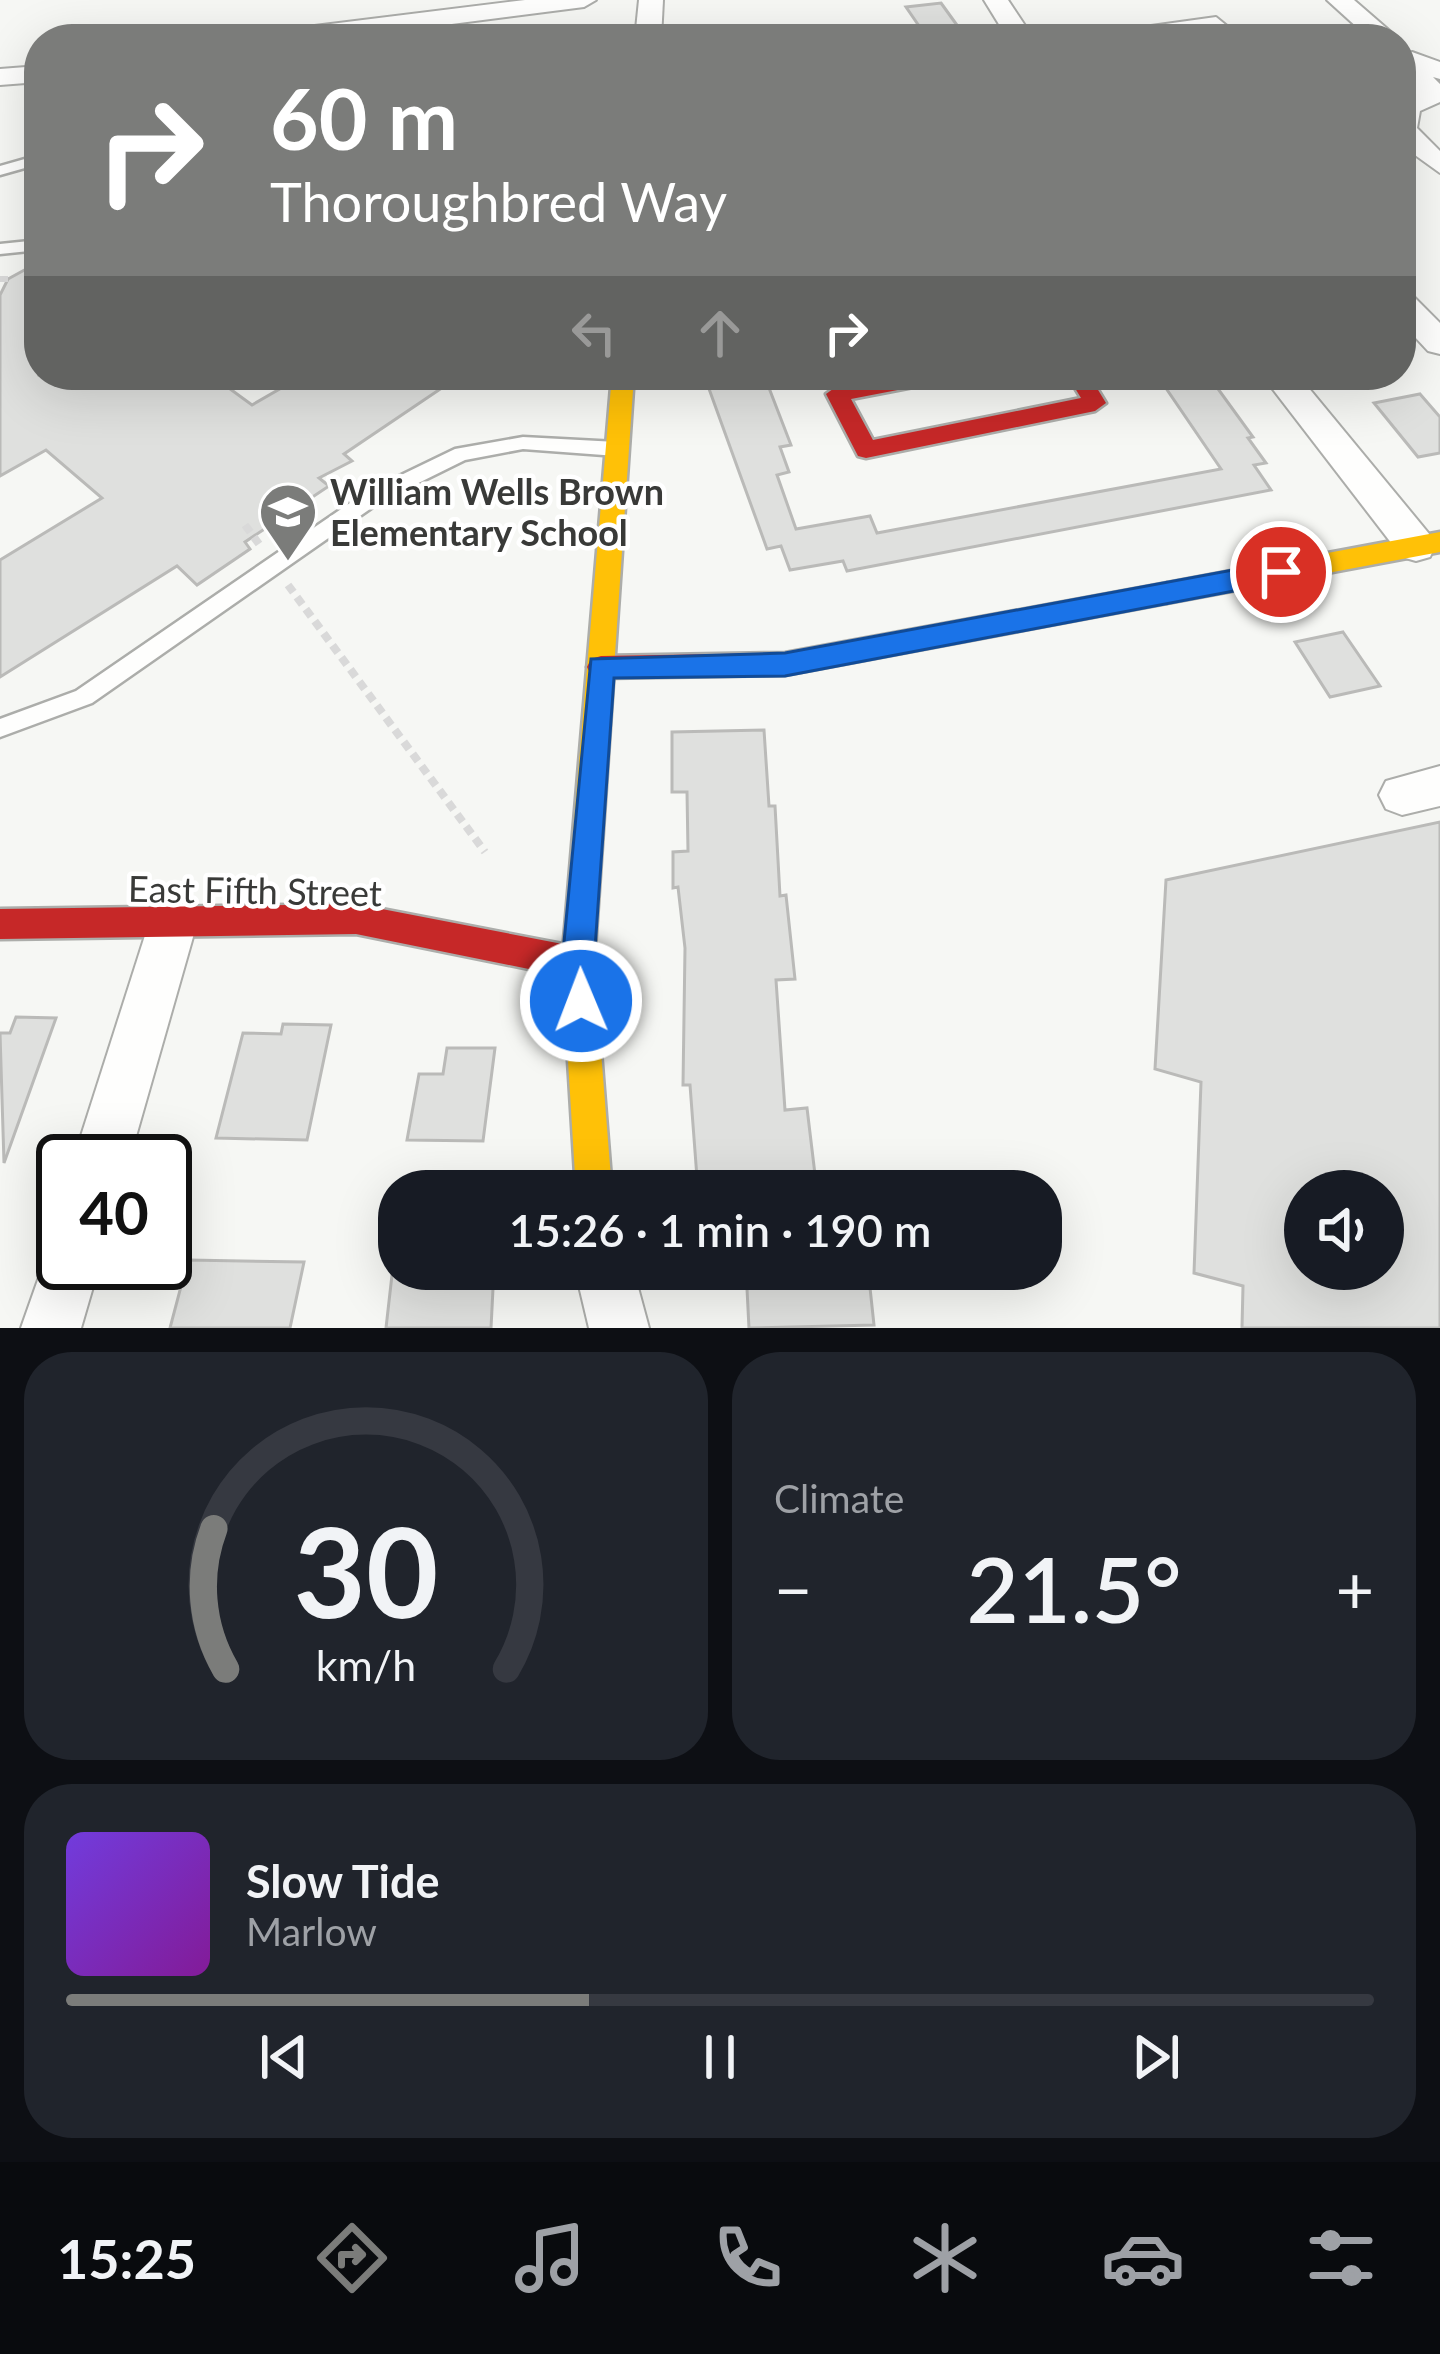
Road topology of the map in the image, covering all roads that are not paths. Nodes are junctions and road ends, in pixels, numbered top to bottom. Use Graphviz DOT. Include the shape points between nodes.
graph roads {
  1 [pos="584,0"];
  2 [pos="1339,0"];
  3 [pos="363,24"];
  4 [pos="1368,24"];
  5 [pos="1416,317"];
  6 [pos="1440,343"];
  7 [pos="622,390"];
  8 [pos="857,390"];
  9 [pos="1087,390"];
  10 [pos="1292,390"];
  11 [pos="618,449"];
  12 [pos="1428,544"];
  13 [pos="601,667"];
  14 [pos="0,728"];
  15 [pos="173,922"];
  16 [pos="0,924"];
  17 [pos="578,963"];
  18 [pos="109,1134"];
  19 [pos="593,1170"];
  20 [pos="62,1290"];
  21 [pos="609,1290"];
  22 [pos="51,1328"];
  23 [pos="619,1328"];
  1 -- 3 [label="street"];
  2 -- 4 [label="street"];
  5 -- 6 [label="street"];
  7 -- 11 [label="street"];
  8 -- 9 [label="street" via="837,394 866,450 1095,403"];
  10 -- 12 [label="street"];
  11 -- 13 [label="street"];
  11 -- 14 [label="lane" via="523,443 461,454 374,497 84,697"];
  12 -- 13 [label="street" via="785,664"];
  13 -- 17 [label="street"];
  15 -- 16 [label="street, East Fifth Street"];
  15 -- 17 [label="street, East Fifth Street" via="356,920"];
  15 -- 18 [label="street"];
  17 -- 19 [label="street"];
  20 -- 22 [label="street"];
  21 -- 23 [label="street"];
}
